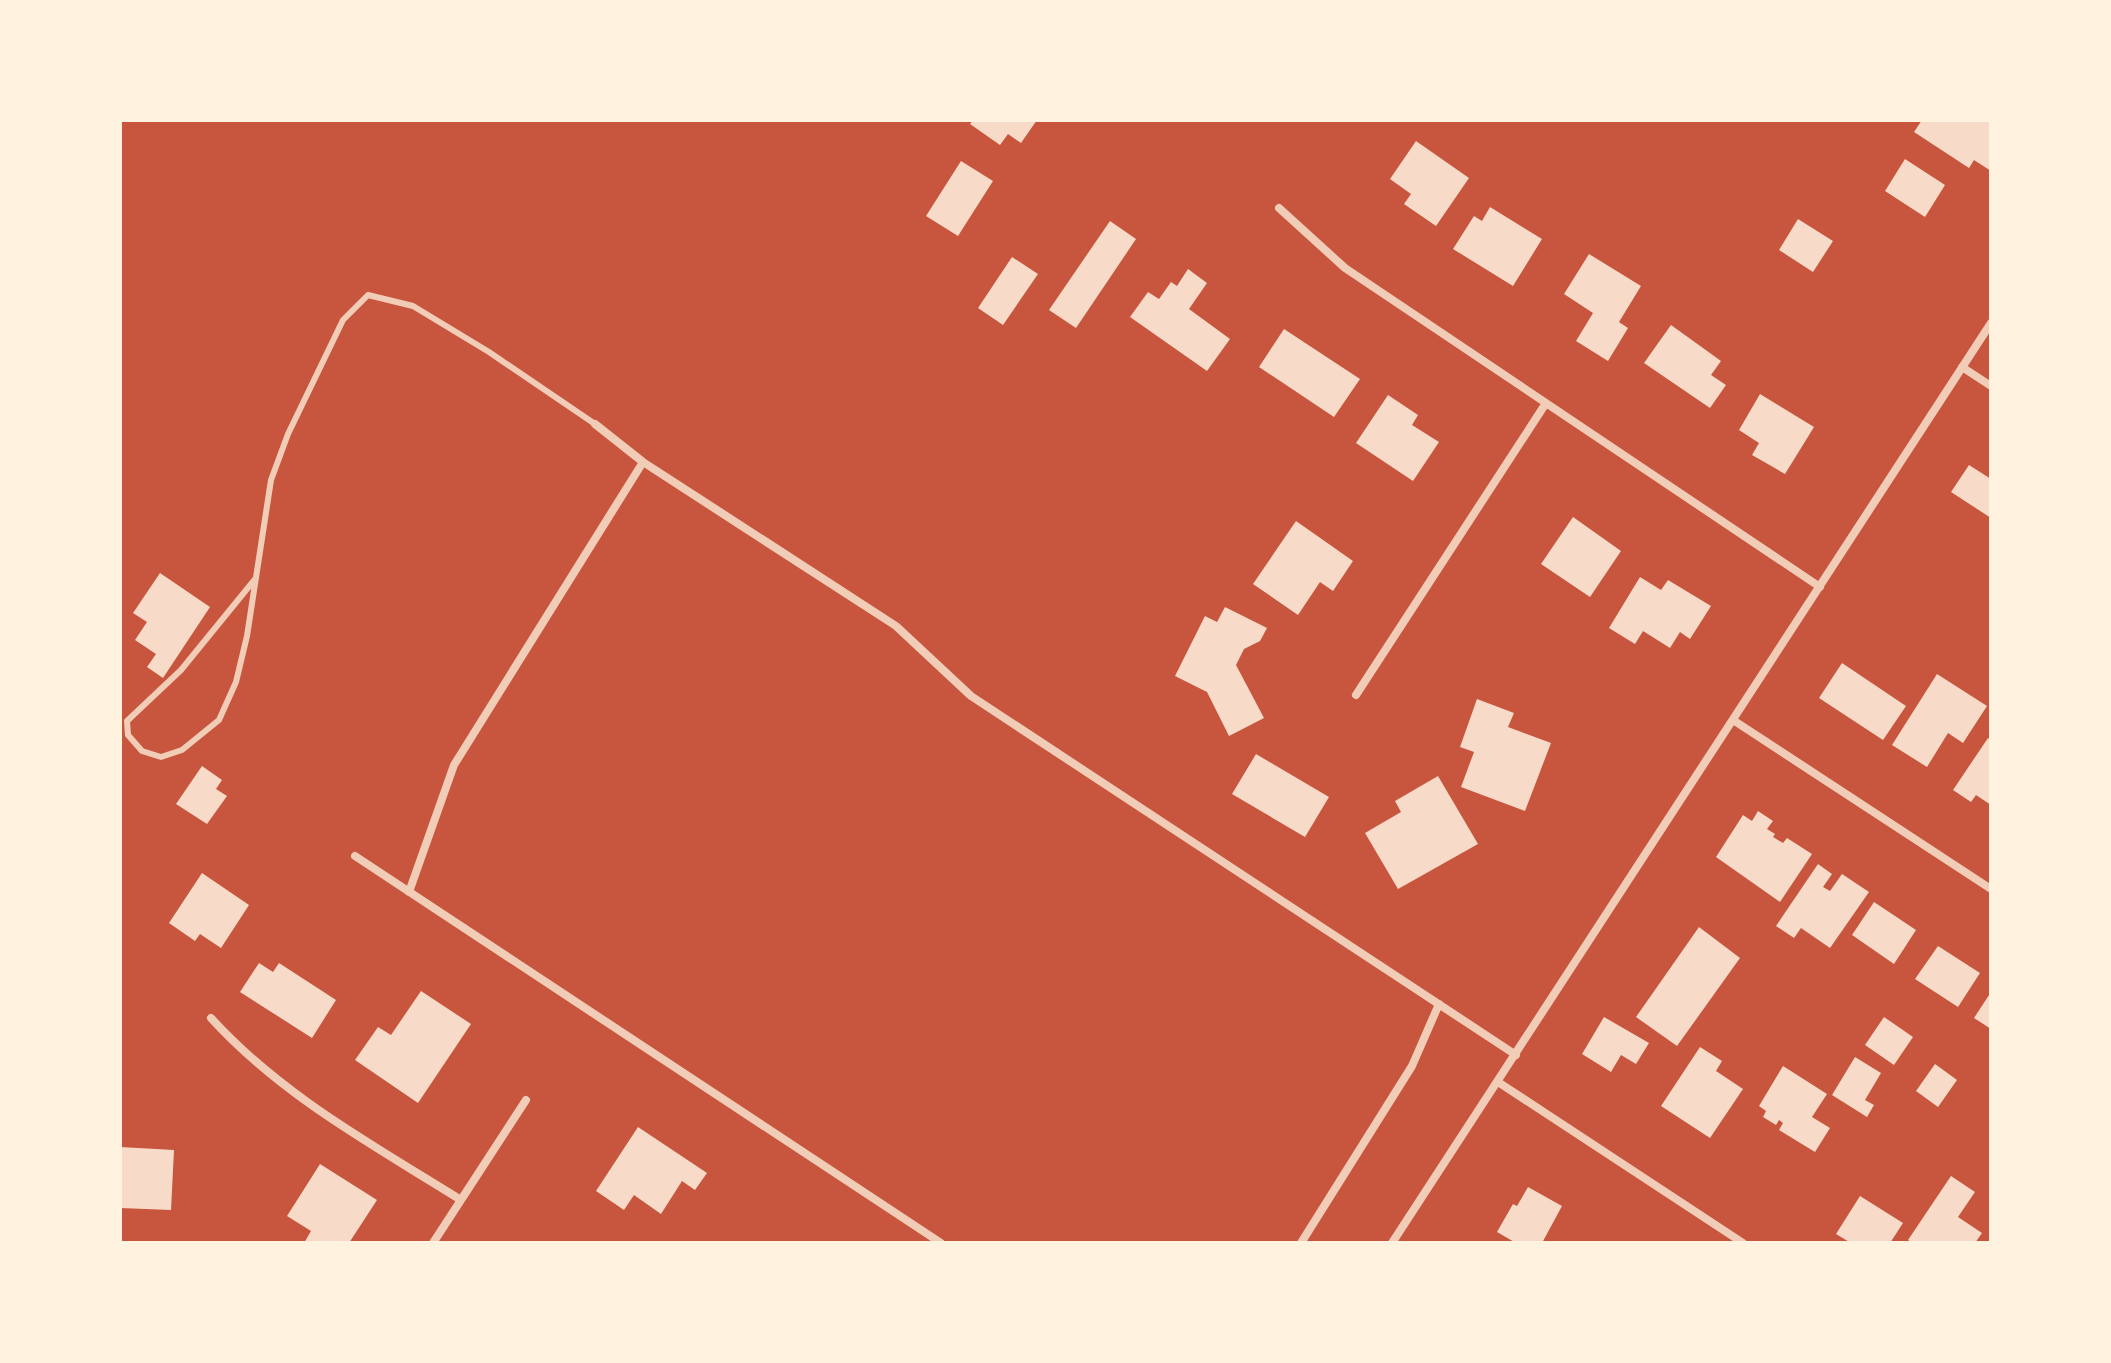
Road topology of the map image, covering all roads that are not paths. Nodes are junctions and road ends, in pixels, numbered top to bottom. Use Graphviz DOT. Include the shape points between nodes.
graph roads {
  1 [pos="1279,208"];
  2 [pos="1991,323"];
  3 [pos="1962,367"];
  4 [pos="1991,386"];
  5 [pos="1546,403"];
  6 [pos="595,424"];
  7 [pos="643,462"];
  8 [pos="256,578"];
  9 [pos="1820,587"];
  10 [pos="1356,695"];
  11 [pos="1733,720"];
  12 [pos="355,856"];
  13 [pos="1991,889"];
  14 [pos="409,892"];
  15 [pos="1439,1004"];
  16 [pos="211,1018"];
  17 [pos="1516,1055"];
  18 [pos="1498,1082"];
  19 [pos="526,1100"];
  20 [pos="461,1200"];
  21 [pos="433,1243"];
  22 [pos="941,1243"];
  23 [pos="1301,1243"];
  24 [pos="1392,1243"];
  25 [pos="1743,1243"];
  1 -- 5 [label="street" via="1345,268"];
  2 -- 3 [label="street"];
  3 -- 4 [label="street"];
  3 -- 9 [label="street"];
  5 -- 9 [label="street"];
  5 -- 10 [label="street"];
  6 -- 7 [label="street"];
  6 -- 8 [label="lane" via="413,306 368,295 343,320 288,434 271,480"];
  7 -- 14 [label="street" via="454,765"];
  7 -- 15 [label="street" via="896,626 971,696"];
  8 -- 8 [label="lane" via="236,682 219,720 182,750 161,757 142,751 128,735 127,721 181,670"];
  9 -- 11 [label="street"];
  11 -- 13 [label="street"];
  11 -- 17 [label="street"];
  12 -- 14 [label="street"];
  14 -- 22 [label="street"];
  15 -- 17 [label="street"];
  15 -- 23 [label="street" via="1412,1066"];
  16 -- 20 [label="street" via="246,1057 288,1091"];
  17 -- 18 [label="street"];
  18 -- 24 [label="street"];
  18 -- 25 [label="street"];
  19 -- 20 [label="street"];
  20 -- 21 [label="street"];
}
